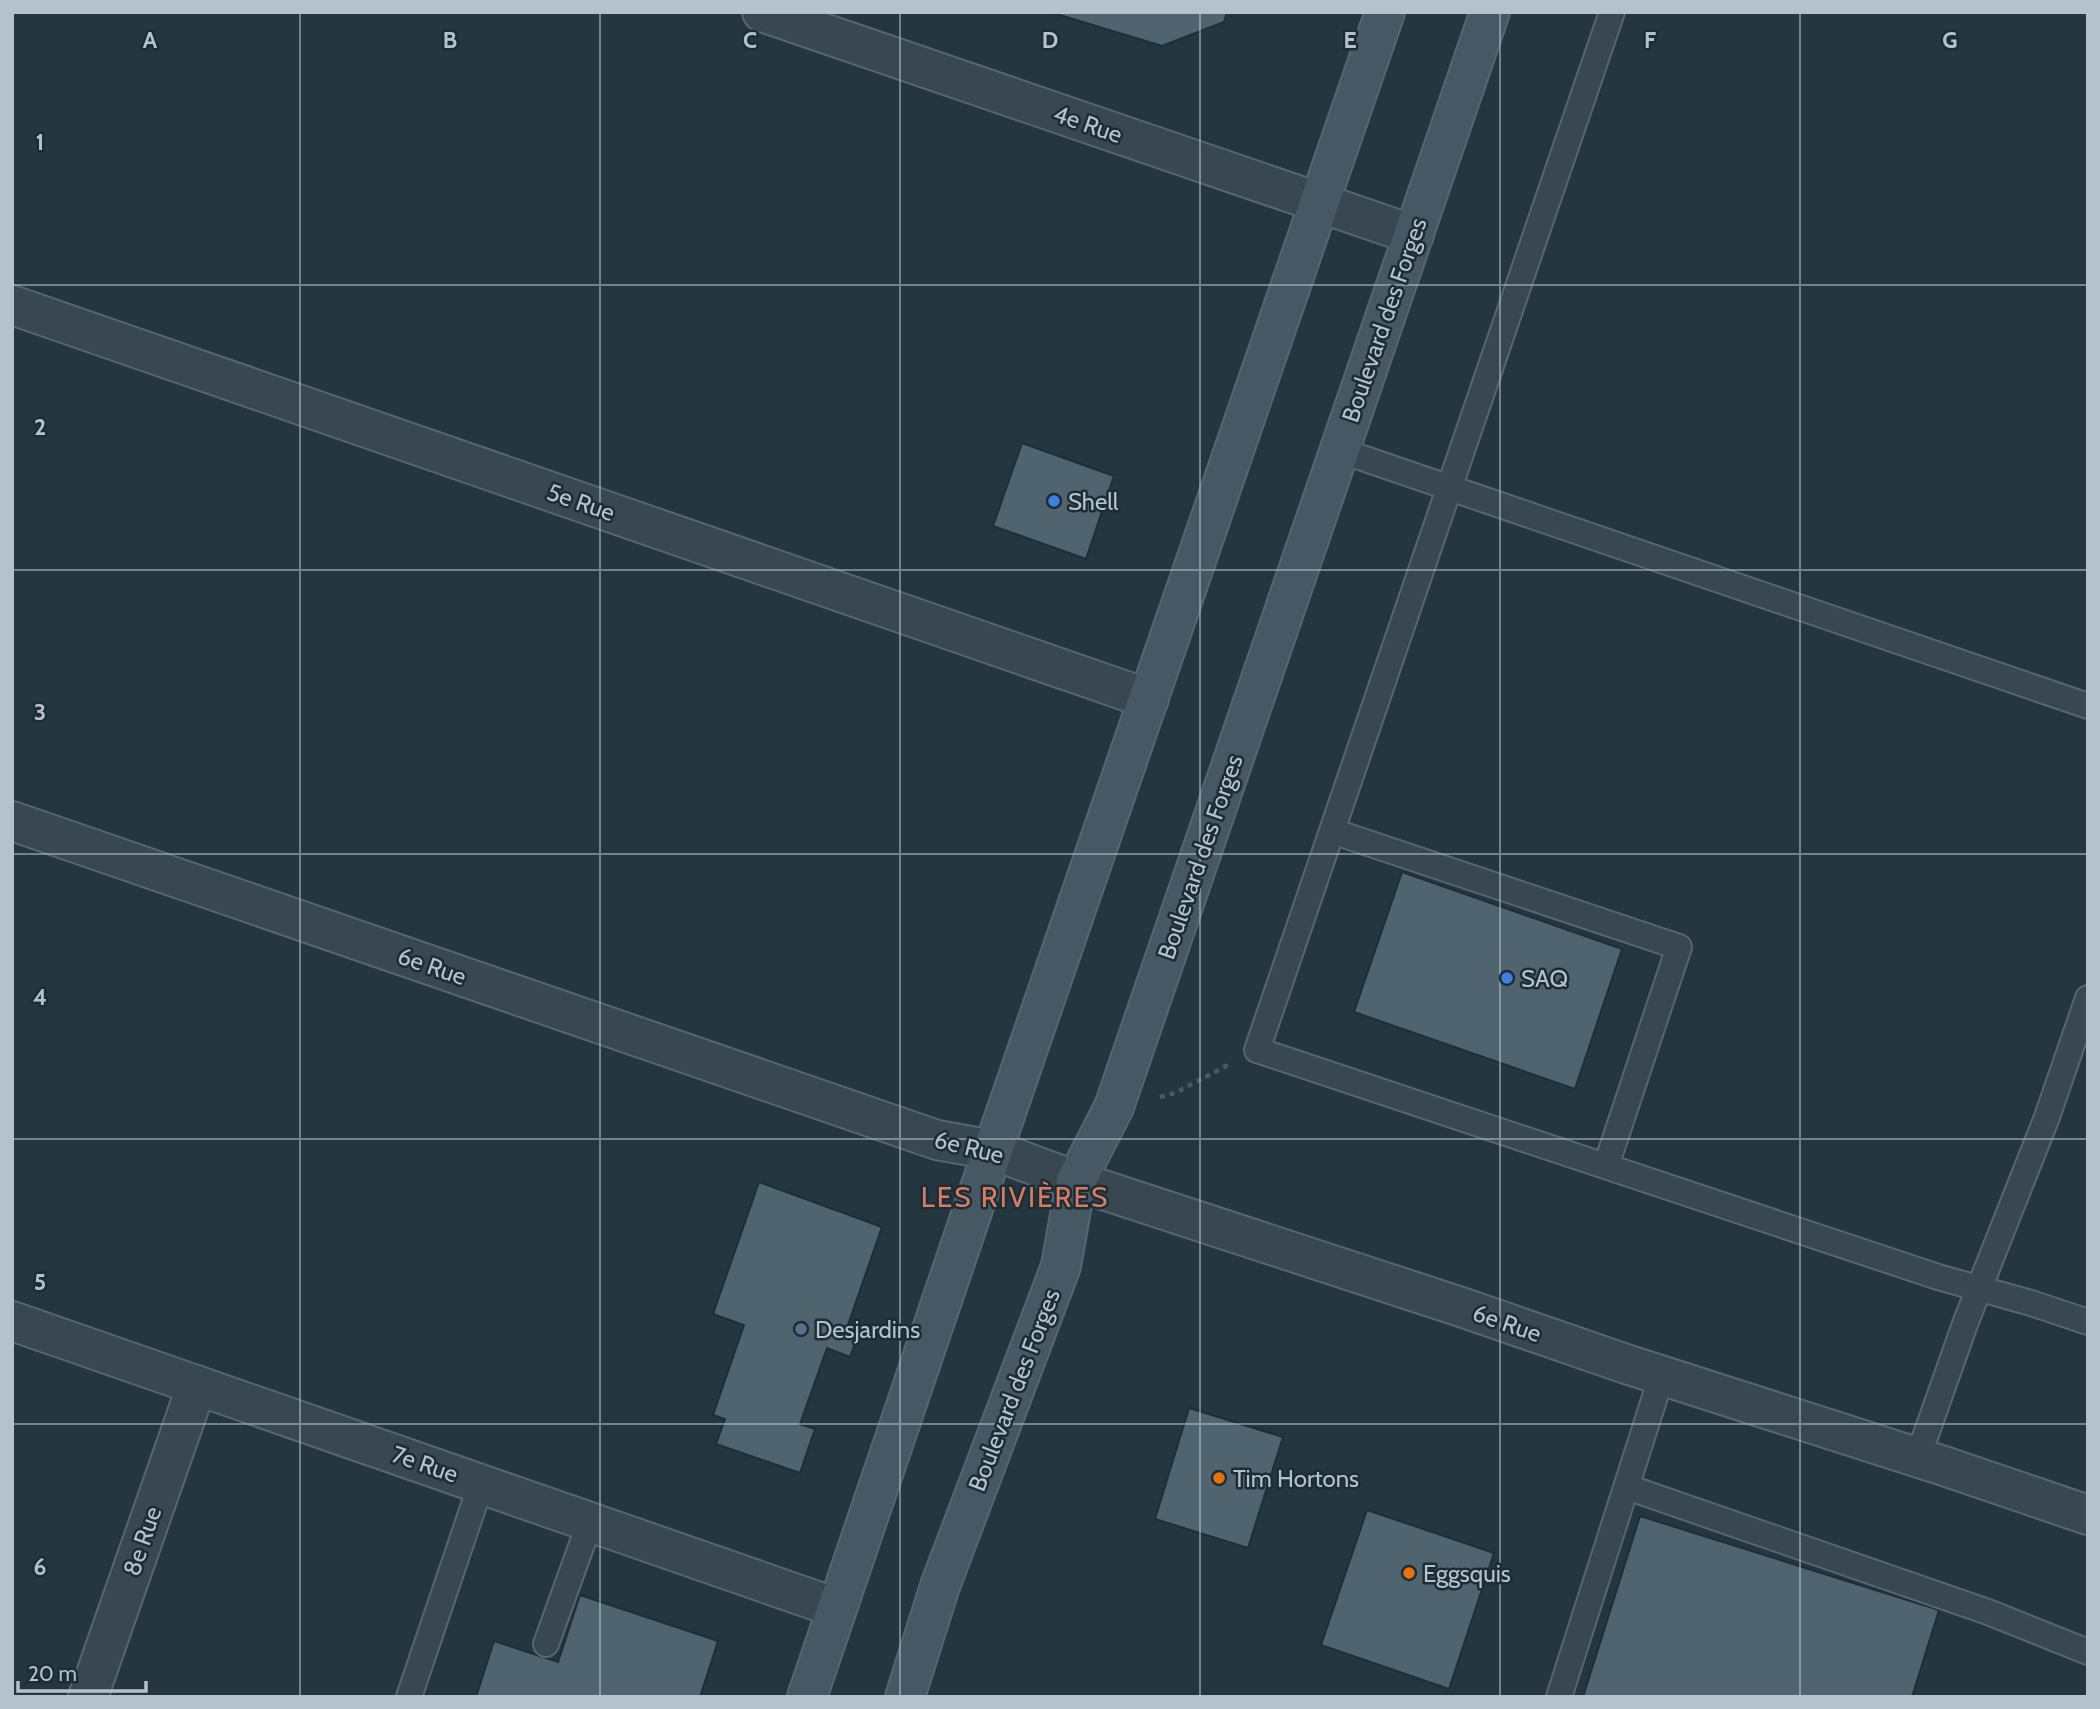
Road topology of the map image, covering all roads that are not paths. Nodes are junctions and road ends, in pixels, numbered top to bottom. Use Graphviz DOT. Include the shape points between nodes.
graph roads {
  1 [pos="762,12"];
  2 [pos="1385,12"];
  3 [pos="1490,12"];
  4 [pos="1612,12"];
  5 [pos="1320,203"];
  6 [pos="1414,235"];
  7 [pos="12,305"];
  8 [pos="1339,450"];
  9 [pos="1449,487"];
  10 [pos="1149,699"];
  11 [pos="2088,706"];
  12 [pos="12,821"];
  13 [pos="1332,831"];
  14 [pos="2088,998"];
  15 [pos="993,1150"];
  16 [pos="1606,1166"];
  17 [pos="1076,1181"];
  18 [pos="1979,1288"];
  19 [pos="12,1321"];
  20 [pos="2088,1322"];
  21 [pos="1662,1376"];
  22 [pos="197,1385"];
  23 [pos="1918,1457"];
  24 [pos="481,1484"];
  25 [pos="1627,1487"];
  26 [pos="2088,1515"];
  27 [pos="590,1522"];
  28 [pos="837,1608"];
  29 [pos="546,1644"];
  30 [pos="2088,1651"];
  31 [pos="88,1697"];
  32 [pos="409,1697"];
  33 [pos="807,1697"];
  34 [pos="905,1697"];
  35 [pos="1559,1697"];
  1 -- 5 [label="street, 4e Rue"];
  2 -- 5 [label="main road"];
  3 -- 6 [label="main road, Boulevard des Forges"];
  4 -- 9 [label="lane"];
  5 -- 6 [label="street, 4e Rue"];
  5 -- 10 [label="main road"];
  6 -- 8 [label="main road, Boulevard des Forges"];
  7 -- 10 [label="street, 5e Rue"];
  8 -- 9 [label="lane"];
  8 -- 17 [label="main road, Boulevard des Forges" via="1114,1107"];
  9 -- 11 [label="lane"];
  9 -- 13 [label="lane"];
  10 -- 15 [label="main road"];
  12 -- 15 [label="street, 6e Rue" via="937,1140"];
  13 -- 16 [label="lane" via="1679,947"];
  13 -- 16 [label="lane" via="1257,1050"];
  14 -- 18 [label="lane"];
  15 -- 17 [label="street, 6e Rue"];
  15 -- 28 [label="main road"];
  16 -- 18 [label="lane"];
  17 -- 21 [label="street, 6e Rue"];
  17 -- 34 [label="main road, Boulevard des Forges" via="1060,1266 940,1586"];
  18 -- 20 [label="lane"];
  18 -- 23 [label="lane"];
  19 -- 22 [label="street, 7e Rue"];
  21 -- 23 [label="street, 6e Rue"];
  21 -- 25 [label="lane"];
  22 -- 24 [label="street, 7e Rue"];
  22 -- 31 [label="street, 8e Rue"];
  23 -- 26 [label="street, 6e Rue"];
  24 -- 27 [label="street, 7e Rue"];
  24 -- 32 [label="lane"];
  25 -- 30 [label="lane"];
  25 -- 35 [label="lane"];
  27 -- 28 [label="street, 7e Rue"];
  27 -- 29 [label="lane"];
  28 -- 33 [label="main road"];
}
